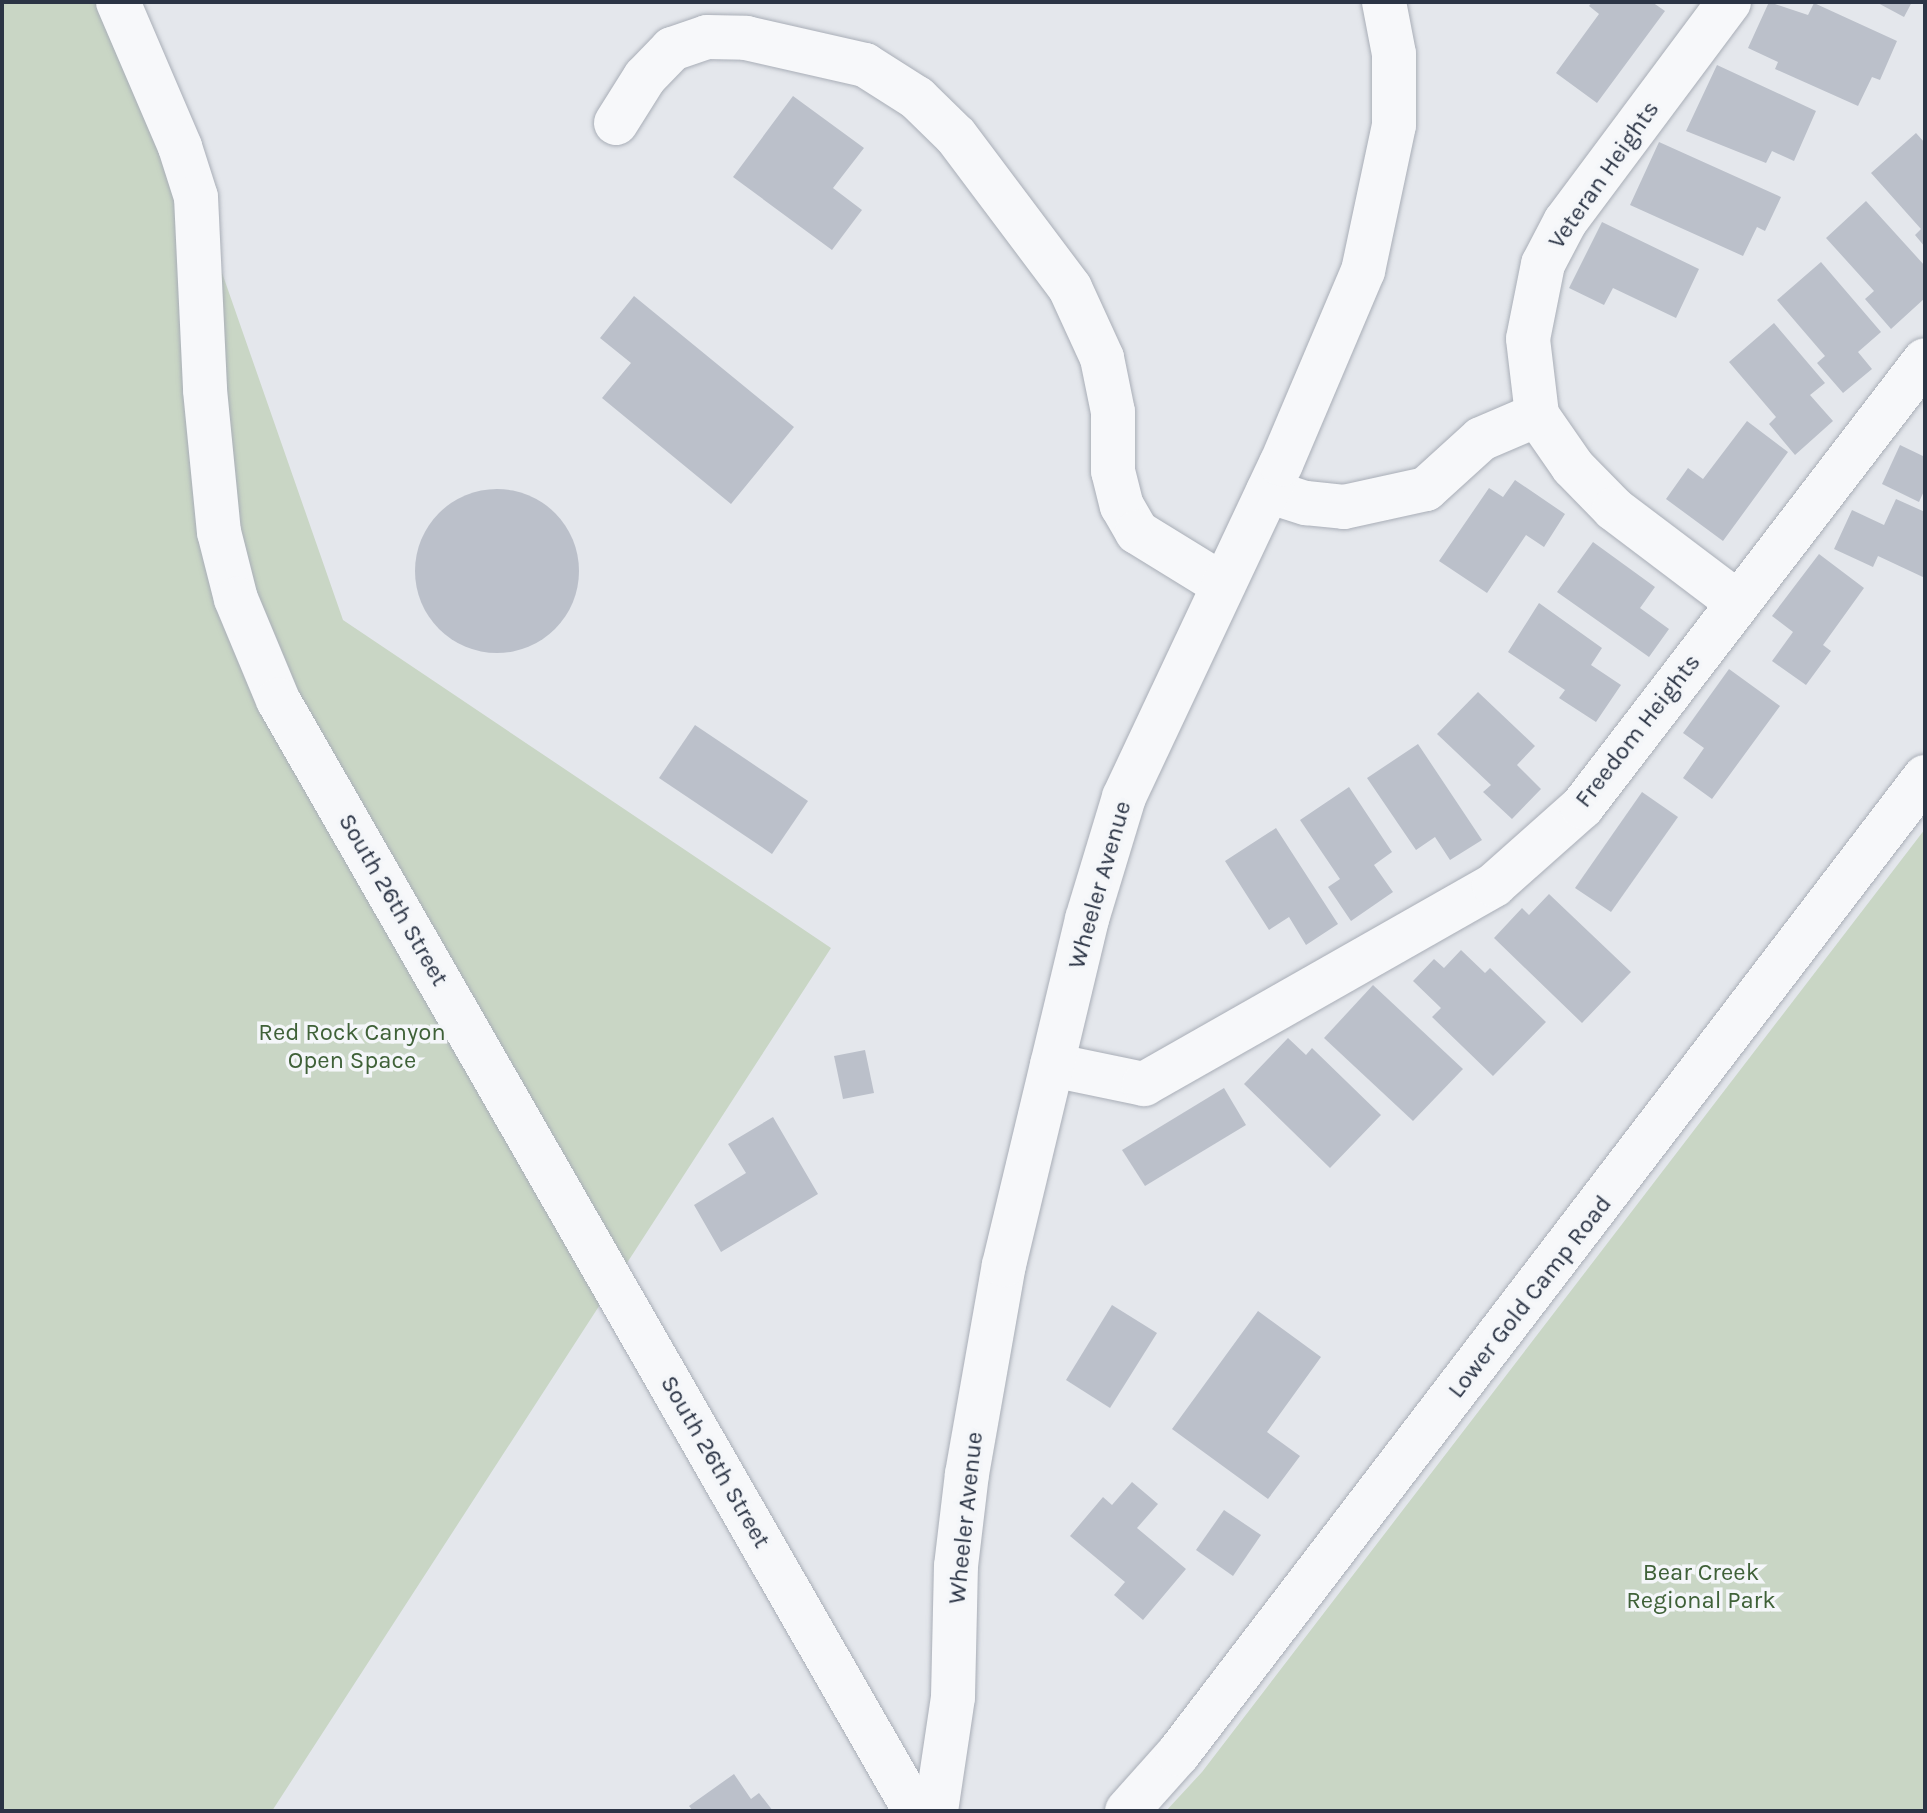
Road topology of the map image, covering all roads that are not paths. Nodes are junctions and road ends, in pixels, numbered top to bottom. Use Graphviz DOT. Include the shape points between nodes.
graph roads {
  1 [pos="118,2"];
  2 [pos="1384,2"];
  3 [pos="1729,2"];
  4 [pos="616,123"];
  5 [pos="1925,360"];
  6 [pos="1537,415"];
  7 [pos="1268,491"];
  8 [pos="1223,585"];
  9 [pos="1737,602"];
  10 [pos="1925,777"];
  11 [pos="1052,1065"];
  12 [pos="915,1811"];
  13 [pos="936,1811"];
  14 [pos="1127,1811"];
  1 -- 12 [label="street, South 26th Street" via="196,197 205,390 219,532 236,599 278,700"];
  2 -- 7 [label="street, Wheeler Avenue" via="1394,54 1394,125 1383,193 1363,271"];
  3 -- 6 [label="street, Veteran Heights" via="1565,222 1543,264 1528,339"];
  4 -- 8 [label="street" via="645,77 672,49 707,37 746,38 865,65 917,98 956,136 1070,288 1102,358 1113,412 1113,471 1122,506 1137,532"];
  5 -- 9 [label="street, Freedom Heights"];
  6 -- 7 [label="street" via="1481,439 1426,489 1344,507"];
  6 -- 9 [label="street, Veteran Heights" via="1573,467 1614,509"];
  7 -- 8 [label="street, Wheeler Avenue"];
  8 -- 11 [label="street, Wheeler Avenue" via="1124,797 1087,919"];
  9 -- 11 [label="street, Freedom Heights" via="1582,807 1494,885 1144,1084"];
  10 -- 14 [label="street, Lower Gold Camp Road" via="1188,1741"];
  11 -- 13 [label="street, Wheeler Avenue" via="1004,1265 967,1474 956,1566 953,1697"];
}
